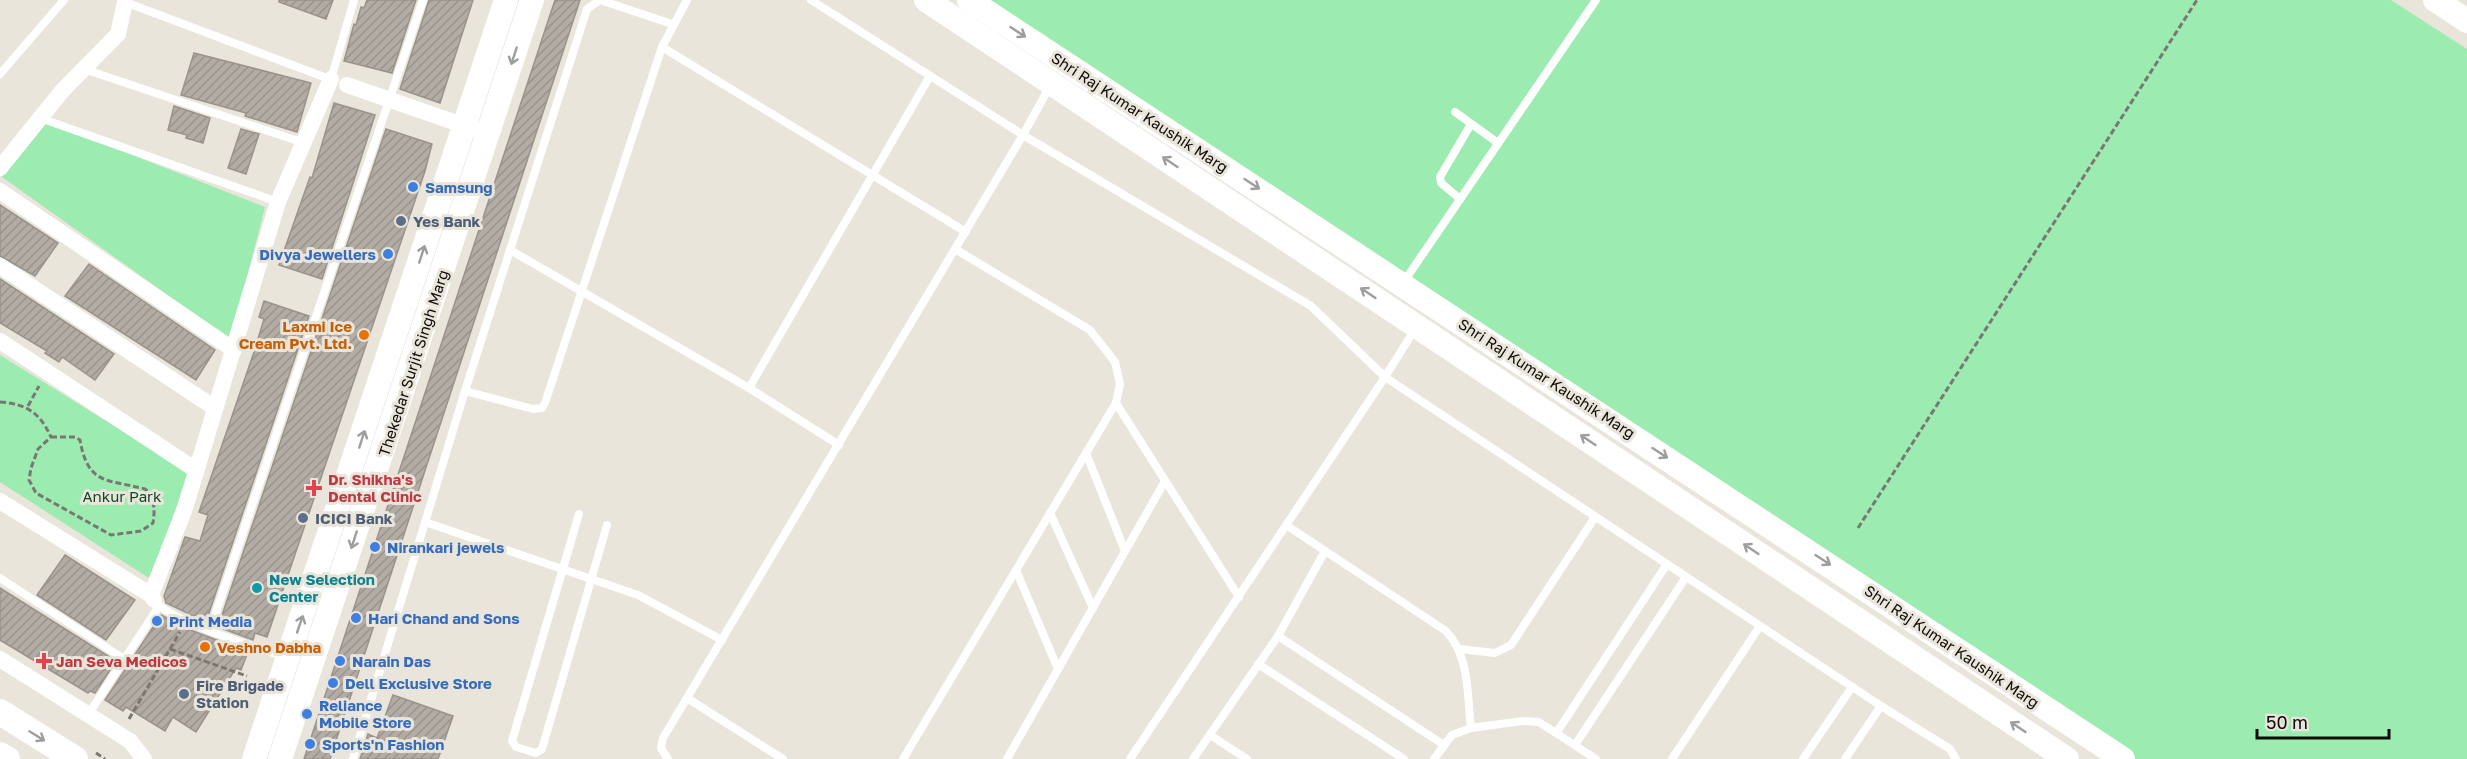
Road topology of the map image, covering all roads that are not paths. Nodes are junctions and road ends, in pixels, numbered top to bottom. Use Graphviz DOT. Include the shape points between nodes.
graph roads {
  1 [pos="64,0"];
  2 [pos="354,0"];
  3 [pos="423,0"];
  4 [pos="506,0"];
  5 [pos="532,0"];
  6 [pos="600,0"];
  7 [pos="687,0"];
  8 [pos="811,0"];
  9 [pos="926,0"];
  10 [pos="969,0"];
  11 [pos="1596,0"];
  12 [pos="2435,0"];
  13 [pos="124,1"];
  14 [pos="2467,21"];
  15 [pos="672,24"];
  16 [pos="662,47"];
  17 [pos="84,69"];
  18 [pos="0,74"];
  19 [pos="930,76"];
  20 [pos="331,79"];
  21 [pos="1052,83"];
  22 [pos="347,85"];
  23 [pos="390,101"];
  24 [pos="1455,112"];
  25 [pos="40,118"];
  26 [pos="1471,124"];
  27 [pos="464,126"];
  28 [pos="489,134"];
  29 [pos="1023,135"];
  30 [pos="304,143"];
  31 [pos="1498,143"];
  32 [pos="0,168"];
  33 [pos="873,175"];
  34 [pos="0,191"];
  35 [pos="1460,199"];
  36 [pos="278,202"];
  37 [pos="966,232"];
  38 [pos="955,249"];
  39 [pos="510,250"];
  40 [pos="0,266"];
  41 [pos="1402,283"];
  42 [pos="581,292"];
  43 [pos="1433,303"];
  44 [pos="1416,326"];
  45 [pos="0,341"];
  46 [pos="234,350"];
  47 [pos="1385,377"];
  48 [pos="749,388"];
  49 [pos="465,391"];
  50 [pos="1116,403"];
  51 [pos="215,408"];
  52 [pos="839,445"];
  53 [pos="1086,453"];
  54 [pos="196,470"];
  55 [pos="1165,481"];
  56 [pos="0,501"];
  57 [pos="1050,513"];
  58 [pos="579,514"];
  59 [pos="1595,517"];
  60 [pos="425,522"];
  61 [pos="607,525"];
  62 [pos="1286,525"];
  63 [pos="1125,551"];
  64 [pos="1325,551"];
  65 [pos="1667,564"];
  66 [pos="563,569"];
  67 [pos="1016,570"];
  68 [pos="1686,577"];
  69 [pos="0,578"];
  70 [pos="592,579"];
  71 [pos="1239,597"];
  72 [pos="155,600"];
  73 [pos="1093,608"];
  74 [pos="1760,626"];
  75 [pos="210,630"];
  76 [pos="1278,636"];
  77 [pos="722,639"];
  78 [pos="1944,640"];
  79 [pos="1460,649"];
  80 [pos="288,658"];
  81 [pos="0,659"];
  82 [pos="124,659"];
  83 [pos="1258,664"];
  84 [pos="1926,665"];
  85 [pos="1058,669"];
  86 [pos="1852,687"];
  87 [pos="687,698"];
  88 [pos="1881,706"];
  89 [pos="0,712"];
  90 [pos="88,715"];
  91 [pos="1471,728"];
  92 [pos="1557,732"];
  93 [pos="1210,735"];
  94 [pos="1444,745"];
  95 [pos="1575,745"];
  96 [pos="0,755"];
  97 [pos="541,755"];
  98 [pos="1195,758"];
  99 [pos="1958,758"];
  100 [pos="2120,758"];
  101 [pos="6,759"];
  102 [pos="75,759"];
  103 [pos="144,759"];
  104 [pos="254,759"];
  105 [pos="280,759"];
  106 [pos="353,759"];
  107 [pos="668,759"];
  108 [pos="783,759"];
  109 [pos="903,759"];
  110 [pos="1007,759"];
  111 [pos="1130,759"];
  112 [pos="1247,759"];
  113 [pos="1404,759"];
  114 [pos="1434,759"];
  115 [pos="1596,759"];
  116 [pos="1672,759"];
  117 [pos="1803,759"];
  118 [pos="1845,759"];
  119 [pos="2067,759"];
  1 -- 18 [label="lane"];
  2 -- 20 [label="lane"];
  3 -- 23 [label="lane"];
  4 -- 27 [label="street, Thekedar Surjit Singh Marg"];
  5 -- 28 [label="street, Thekedar Surjit Singh Marg, one-way"];
  6 -- 15 [label="lane"];
  6 -- 39 [label="lane" via="587,9"];
  7 -- 15 [label="lane"];
  8 -- 19 [label="lane"];
  9 -- 21 [label="street, Shri Raj Kumar Kaushik Marg"];
  10 -- 41 [label="street, Shri Raj Kumar Kaushik Marg, one-way"];
  11 -- 31 [label="lane"];
  12 -- 14 [label="street"];
  13 -- 17 [label="street" via="118,34"];
  13 -- 20 [label="lane"];
  15 -- 16 [label="lane"];
  16 -- 33 [label="lane"];
  16 -- 42 [label="lane"];
  17 -- 25 [label="street"];
  17 -- 30 [label="lane"];
  19 -- 29 [label="lane"];
  19 -- 33 [label="lane"];
  20 -- 22 [label="lane"];
  20 -- 30 [label="street"];
  21 -- 29 [label="lane"];
  44 -- 21 [label="street, Shri Raj Kumar Kaushik Marg, one-way"];
  22 -- 23 [label="street"];
  23 -- 27 [label="street"];
  23 -- 75 [label="lane"];
  24 -- 26 [label="lane"];
  25 -- 32 [label="street"];
  25 -- 36 [label="lane"];
  26 -- 31 [label="lane"];
  26 -- 35 [label="lane" via="1440,177 1441,183"];
  27 -- 28 [label="street"];
  80 -- 27 [label="street, Thekedar Surjit Singh Marg, one-way"];
  28 -- 105 [label="street, Thekedar Surjit Singh Marg, one-way"];
  29 -- 37 [label="lane"];
  29 -- 47 [label="lane" via="1311,306"];
  30 -- 36 [label="street"];
  31 -- 35 [label="lane"];
  33 -- 37 [label="lane"];
  33 -- 48 [label="lane"];
  34 -- 46 [label="street"];
  35 -- 41 [label="lane"];
  36 -- 46 [label="street"];
  37 -- 38 [label="lane"];
  38 -- 50 [label="lane" via="1090,330 1115,362 1120,384"];
  38 -- 52 [label="lane"];
  39 -- 42 [label="lane"];
  39 -- 49 [label="lane"];
  40 -- 51 [label="street"];
  41 -- 43 [label="street, Shri Raj Kumar Kaushik Marg"];
  42 -- 48 [label="lane"];
  42 -- 49 [label="lane" via="542,408"];
  43 -- 44 [label="street"];
  43 -- 78 [label="street, Shri Raj Kumar Kaushik Marg, one-way"];
  44 -- 47 [label="lane"];
  84 -- 44 [label="street, Shri Raj Kumar Kaushik Marg, one-way"];
  45 -- 54 [label="street"];
  46 -- 51 [label="street"];
  47 -- 59 [label="lane"];
  47 -- 62 [label="lane"];
  48 -- 52 [label="lane"];
  49 -- 60 [label="lane"];
  50 -- 53 [label="lane"];
  50 -- 55 [label="lane"];
  51 -- 54 [label="street"];
  52 -- 77 [label="lane"];
  53 -- 57 [label="lane"];
  53 -- 63 [label="lane"];
  54 -- 72 [label="street"];
  55 -- 63 [label="lane"];
  55 -- 71 [label="lane"];
  56 -- 72 [label="street"];
  57 -- 67 [label="lane"];
  57 -- 73 [label="lane"];
  58 -- 66 [label="lane"];
  59 -- 65 [label="lane"];
  59 -- 79 [label="lane" via="1511,645 1495,653"];
  60 -- 66 [label="lane"];
  60 -- 106 [label="lane"];
  61 -- 70 [label="lane"];
  62 -- 64 [label="lane"];
  62 -- 71 [label="lane"];
  63 -- 73 [label="lane"];
  64 -- 76 [label="lane"];
  64 -- 79 [label="lane" via="1446,631"];
  65 -- 68 [label="lane"];
  65 -- 92 [label="lane"];
  66 -- 70 [label="lane"];
  66 -- 97 [label="lane" via="512,741 516,747"];
  67 -- 85 [label="lane"];
  67 -- 109 [label="lane"];
  68 -- 74 [label="lane"];
  68 -- 95 [label="lane"];
  69 -- 82 [label="lane"];
  70 -- 77 [label="lane" via="638,595"];
  70 -- 97 [label="lane"];
  71 -- 111 [label="lane"];
  72 -- 75 [label="lane"];
  72 -- 82 [label="lane"];
  73 -- 85 [label="lane"];
  74 -- 86 [label="lane"];
  74 -- 116 [label="lane"];
  75 -- 80 [label="lane"];
  76 -- 83 [label="lane"];
  76 -- 94 [label="lane"];
  77 -- 87 [label="lane"];
  78 -- 84 [label="street"];
  78 -- 100 [label="street, Shri Raj Kumar Kaushik Marg"];
  79 -- 91 [label="lane"];
  80 -- 104 [label="street, Thekedar Surjit Singh Marg"];
  81 -- 90 [label="street"];
  82 -- 90 [label="lane"];
  83 -- 93 [label="lane"];
  83 -- 113 [label="lane"];
  119 -- 84 [label="street, Shri Raj Kumar Kaushik Marg, one-way"];
  85 -- 110 [label="lane"];
  86 -- 88 [label="lane"];
  86 -- 117 [label="lane"];
  87 -- 107 [label="lane" via="663,738 661,748"];
  87 -- 108 [label="lane"];
  88 -- 99 [label="lane"];
  88 -- 118 [label="lane"];
  89 -- 102 [label="main road, one-way"];
  90 -- 103 [label="street" via="130,741"];
  91 -- 92 [label="lane" via="1532,721"];
  91 -- 94 [label="lane" via="1452,735"];
  92 -- 95 [label="lane"];
  93 -- 98 [label="lane"];
  93 -- 112 [label="lane"];
  94 -- 114 [label="lane"];
  95 -- 115 [label="lane"];
  96 -- 101 [label="main road"];
}
